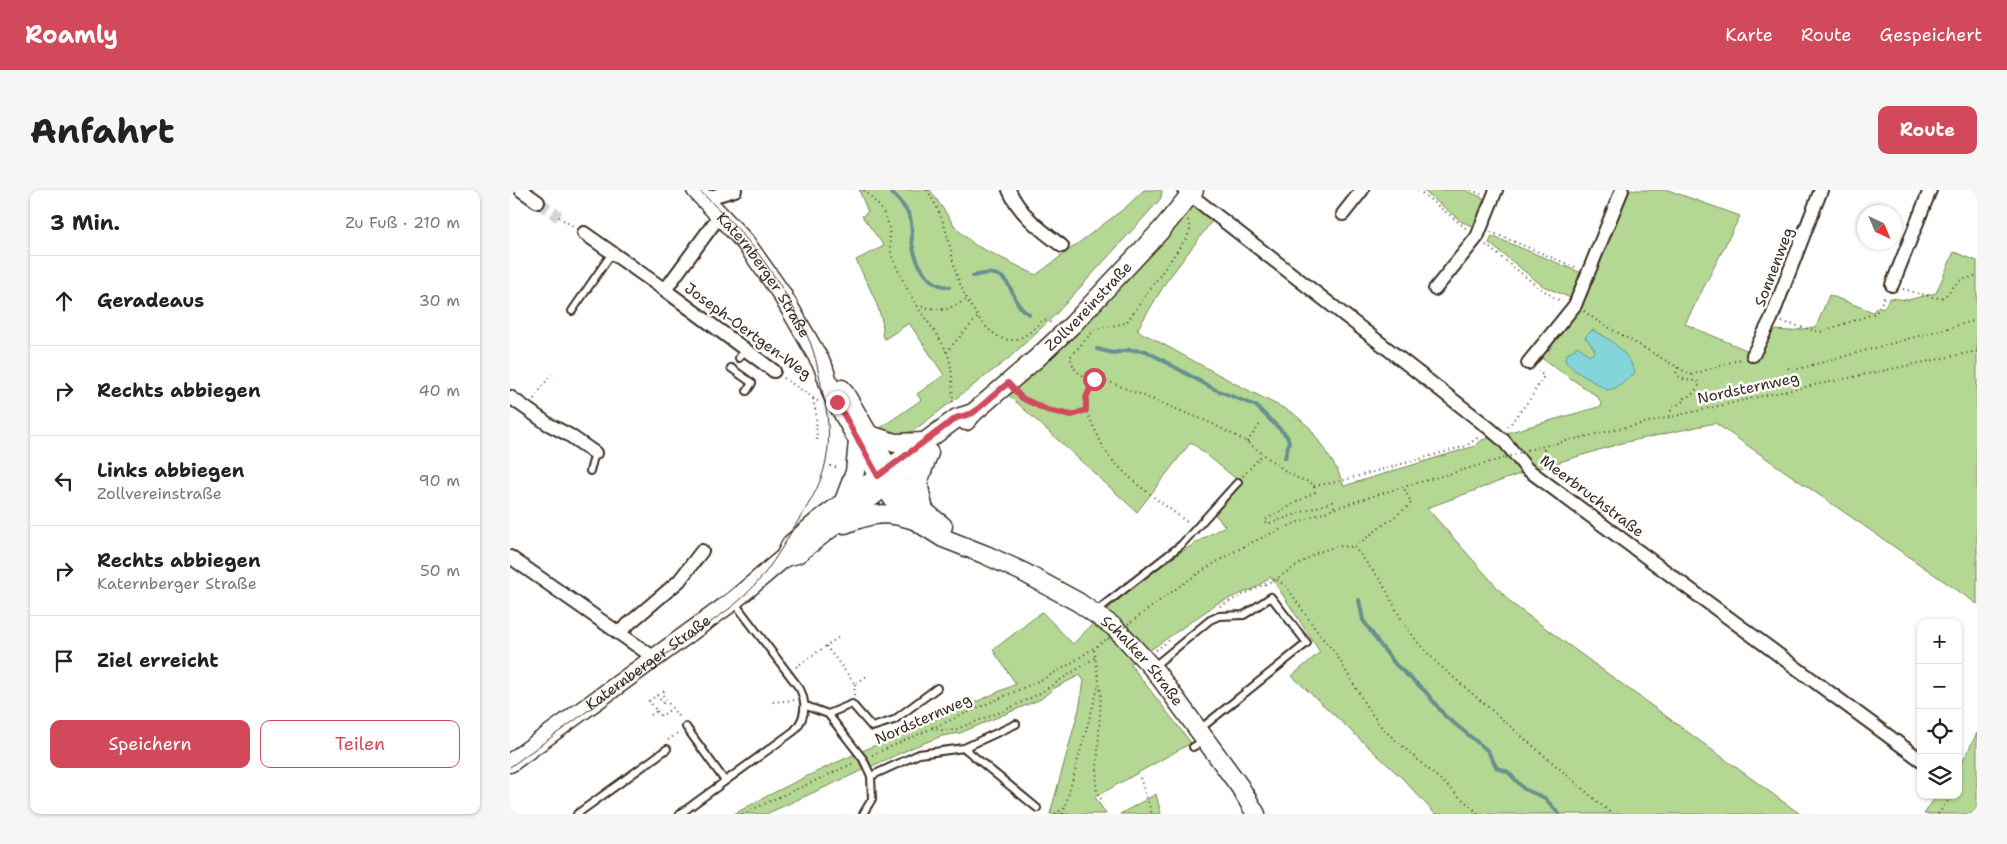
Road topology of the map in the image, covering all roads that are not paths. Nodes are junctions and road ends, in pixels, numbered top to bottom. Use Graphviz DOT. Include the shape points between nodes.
graph roads {
  1 [pos="521,190"];
  2 [pos="735,190"];
  3 [pos="1009,190"];
  4 [pos="1362,190"];
  5 [pos="1496,190"];
  6 [pos="1622,190"];
  7 [pos="1821,190"];
  8 [pos="1930,190"];
  9 [pos="700,194"];
  10 [pos="1187,196"];
  11 [pos="538,202"];
  12 [pos="720,214"];
  13 [pos="1343,214"];
  14 [pos="584,233"];
  15 [pos="1062,246"];
  16 [pos="612,253"];
  17 [pos="1892,285"];
  18 [pos="665,290"];
  19 [pos="1435,290"];
  20 [pos="572,311"];
  21 [pos="1753,355"];
  22 [pos="1528,363"];
  23 [pos="731,368"];
  24 [pos="774,371"];
  25 [pos="747,391"];
  26 [pos="510,397"];
  27 [pos="864,438"];
  28 [pos="926,448"];
  29 [pos="595,453"];
  30 [pos="590,471"];
  31 [pos="887,478"];
  32 [pos="1238,482"];
  33 [pos="844,501"];
  34 [pos="920,516"];
  35 [pos="826,532"];
  36 [pos="702,551"];
  37 [pos="510,557"];
  38 [pos="785,557"];
  39 [pos="733,601"];
  40 [pos="1094,612"];
  41 [pos="618,632"];
  42 [pos="656,658"];
  43 [pos="1152,668"];
  44 [pos="937,688"];
  45 [pos="805,702"];
  46 [pos="828,714"];
  47 [pos="1016,724"];
  48 [pos="686,727"];
  49 [pos="1200,739"];
  50 [pos="964,748"];
  51 [pos="667,749"];
  52 [pos="1917,757"];
  53 [pos="510,764"];
  54 [pos="871,776"];
  55 [pos="725,781"];
  56 [pos="1037,808"];
  57 [pos="577,814"];
  58 [pos="680,814"];
  59 [pos="863,814"];
  60 [pos="1256,814"];
  1 -- 11 [label="street"];
  2 -- 9 [label="street"];
  3 -- 15 [label="street" via="1029,220"];
  4 -- 13 [label="street"];
  5 -- 19 [label="street" via="1479,232"];
  6 -- 22 [label="street" via="1574,307"];
  7 -- 21 [label="street, Sonnenweg" via="1771,319"];
  8 -- 17 [label="street"];
  9 -- 12 [label="main road, Katernberger Straße"];
  10 -- 28 [label="main road, Zollvereinstraße" via="1064,333 1008,383 965,415 955,432"];
  10 -- 52 [label="street, Meerbruchstraße" via="1489,428 1527,469"];
  12 -- 18 [label="street, Joseph-Oertgen-Weg"];
  12 -- 27 [label="main road, Katernberger Straße" via="762,265 823,366 832,394"];
  14 -- 16 [label="street, Joseph-Oertgen-Weg"];
  16 -- 18 [label="street, Joseph-Oertgen-Weg"];
  16 -- 20 [label="lane"];
  18 -- 24 [label="street, Joseph-Oertgen-Weg" via="742,354"];
  23 -- 25 [label="lane" via="752,383"];
  26 -- 29 [label="street"];
  27 -- 28 [label="main road"];
  27 -- 31 [label="main road, Katernberger Straße"];
  27 -- 33 [label="main road"];
  28 -- 31 [label="main road, Zollvereinstraße"];
  28 -- 34 [label="main road" via="918,482"];
  29 -- 30 [label="lane"];
  31 -- 33 [label="main road, Katernberger Straße"];
  31 -- 34 [label="main road, Schalker Straße" via="908,495"];
  31 -- 35 [label="main road, Katernberger Straße"];
  32 -- 40 [label="lane" via="1181,545"];
  33 -- 38 [label="main road, Katernberger Straße" via="791,544"];
  34 -- 35 [label="main road" via="874,514"];
  34 -- 40 [label="main road, Schalker Straße" via="943,538 1023,572"];
  35 -- 38 [label="main road, Katernberger Straße" via="797,554"];
  36 -- 41 [label="street" via="679,581"];
  37 -- 41 [label="street"];
  38 -- 39 [label="main road, Katernberger Straße"];
  39 -- 42 [label="main road, Katernberger Straße"];
  39 -- 45 [label="lane" via="788,673"];
  40 -- 43 [label="main road, Schalker Straße" via="1125,638"];
  41 -- 42 [label="street"];
  42 -- 53 [label="main road, Katernberger Straße"];
  43 -- 49 [label="main road, Schalker Straße"];
  43 -- 49 [label="lane" via="1210,620 1219,616 1244,615 1271,596 1307,643"];
  44 -- 46 [label="lane" via="894,720 872,727 852,704"];
  45 -- 46 [label="lane"];
  45 -- 55 [label="lane" via="800,725"];
  46 -- 54 [label="lane" via="863,759"];
  47 -- 50 [label="lane"];
  48 -- 55 [label="lane"];
  49 -- 60 [label="main road, Schalker Straße" via="1240,787"];
  50 -- 54 [label="lane" via="919,754"];
  50 -- 56 [label="lane"];
  51 -- 57 [label="lane"];
  54 -- 59 [label="lane" via="872,799"];
  55 -- 58 [label="lane"];
}
